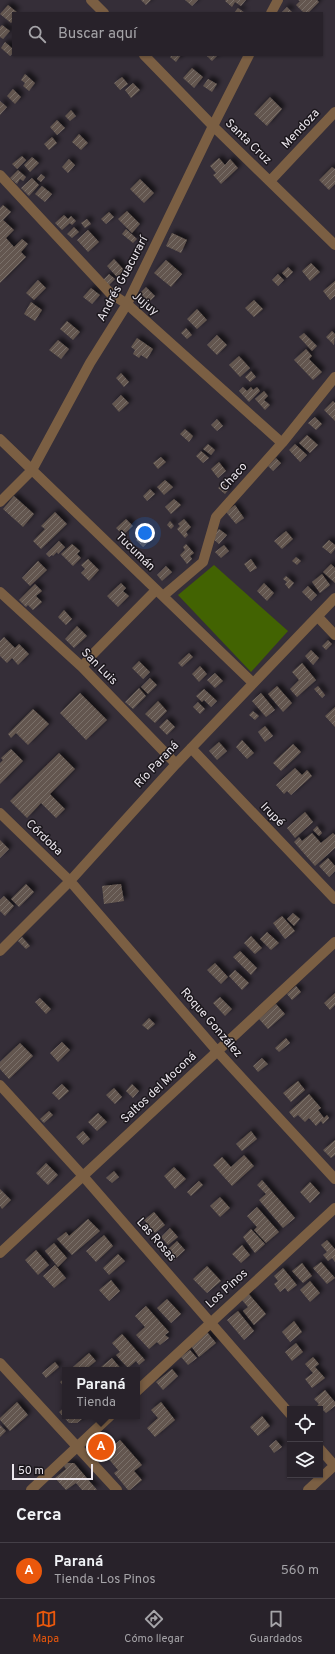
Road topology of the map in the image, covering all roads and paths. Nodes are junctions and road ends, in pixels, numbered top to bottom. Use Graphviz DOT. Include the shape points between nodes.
graph roads {
  1 [pos="91,0"];
  2 [pos="278,0"];
  3 [pos="103,12"];
  4 [pos="272,12"];
  5 [pos="145,56"];
  6 [pos="249,56"];
  7 [pos="335,112"];
  8 [pos="213,126"];
  9 [pos="0,175"];
  10 [pos="270,181"];
  11 [pos="335,245"];
  12 [pos="127,304"];
  13 [pos="335,377"];
  14 [pos="0,439"];
  15 [pos="282,443"];
  16 [pos="32,470"];
  17 [pos="0,502"];
  18 [pos="0,592"];
  19 [pos="160,593"];
  20 [pos="335,598"];
  21 [pos="318,617"];
  22 [pos="335,635"];
  23 [pos="82,667"];
  24 [pos="252,683"];
  25 [pos="191,748"];
  26 [pos="176,764"];
  27 [pos="0,813"];
  28 [pos="70,881"];
  29 [pos="335,899"];
  30 [pos="335,942"];
  31 [pos="0,951"];
  32 [pos="217,1051"];
  33 [pos="0,1085"];
  34 [pos="83,1176"];
  35 [pos="335,1179"];
  36 [pos="335,1208"];
  37 [pos="0,1253"];
  38 [pos="210,1322"];
  39 [pos="0,1363"];
  40 [pos="140,1388"];
  41 [pos="287,1411"];
  42 [pos="107,1419"];
  43 [pos="77,1447"];
  44 [pos="323,1452"];
  45 [pos="335,1466"];
  46 [pos="31,1490"];
  47 [pos="117,1490"];
  48 [pos="308,1490"];
  1 -- 3 [label="street"];
  2 -- 4 [label="street"];
  5 -- 8 [label="street, Santa Cruz"];
  6 -- 8 [label="street, Andrés Guacurarí"];
  7 -- 10 [label="street, Mendoza"];
  8 -- 10 [label="street, Santa Cruz"];
  8 -- 12 [label="street, Andrés Guacurarí"];
  9 -- 12 [label="street, Jujuy" via="110,293"];
  10 -- 11 [label="street, Santa Cruz"];
  12 -- 15 [label="street, Jujuy"];
  12 -- 16 [label="street, Andrés Guacurarí" via="90,363"];
  13 -- 15 [label="street, Chaco"];
  14 -- 16 [label="street, Tucumán"];
  15 -- 19 [label="street, Chaco" via="216,517 203,562"];
  16 -- 17 [label="street, Andrés Guacurarí"];
  16 -- 19 [label="street, Tucumán"];
  18 -- 23 [label="street, San Luis"];
  19 -- 23 [label="street, Chaco"];
  19 -- 24 [label="street, Tucumán"];
  20 -- 21 [label="street, Río Paraná"];
  21 -- 22 [label="street"];
  21 -- 24 [label="street, Río Paraná"];
  23 -- 26 [label="street, San Luis"];
  24 -- 25 [label="street, Río Paraná"];
  25 -- 26 [label="street, Río Paraná"];
  25 -- 29 [label="street, Irupé"];
  26 -- 28 [label="street, Río Paraná"];
  27 -- 28 [label="street, Córdoba"];
  28 -- 31 [label="street, Río Paraná"];
  28 -- 32 [label="street, Roque González"];
  30 -- 32 [label="street, Saltos del Moconá"];
  32 -- 34 [label="street, Saltos del Moconá"];
  32 -- 35 [label="street, Roque González"];
  33 -- 34 [label="street, Las Rosas"];
  34 -- 37 [label="street, Saltos del Moconá"];
  34 -- 38 [label="street, Las Rosas"];
  36 -- 38 [label="street, Los Pinos"];
  38 -- 40 [label="street, Los Pinos"];
  38 -- 41 [label="street, Las Rosas"];
  39 -- 43 [label="street"];
  42 -- 43 [label="street"];
  43 -- 46 [label="street"];
  43 -- 47 [label="street"];
  44 -- 45 [label="street"];
  45 -- 48 [label="street"];
}
